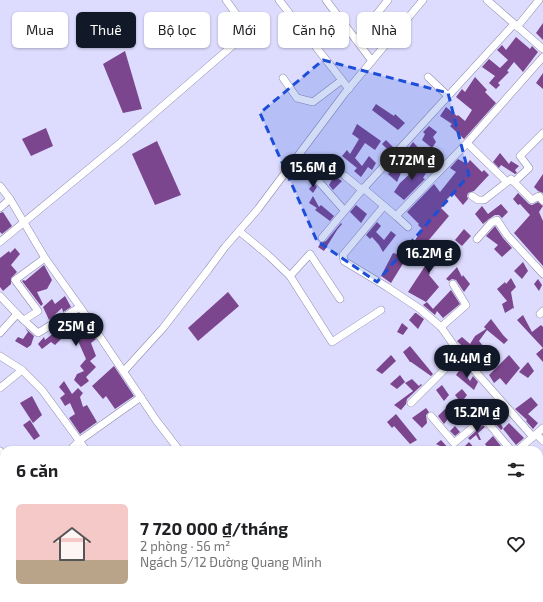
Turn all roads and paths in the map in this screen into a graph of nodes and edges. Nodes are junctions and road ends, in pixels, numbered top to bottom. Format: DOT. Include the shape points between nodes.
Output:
graph roads {
  1 [pos="226,0"];
  2 [pos="279,0"];
  3 [pos="326,0"];
  4 [pos="388,0"];
  5 [pos="423,0"];
  6 [pos="539,0"];
  7 [pos="490,1"];
  8 [pos="516,25"];
  9 [pos="356,40"];
  10 [pos="543,49"];
  11 [pos="543,57"];
  12 [pos="372,61"];
  13 [pos="428,77"];
  14 [pos="283,78"];
  15 [pos="342,80"];
  16 [pos="349,89"];
  17 [pos="448,96"];
  18 [pos="543,133"];
  19 [pos="467,143"];
  20 [pos="297,159"];
  21 [pos="345,176"];
  22 [pos="511,182"];
  23 [pos="0,186"];
  24 [pos="362,189"];
  25 [pos="472,196"];
  26 [pos="10,199"];
  27 [pos="543,201"];
  28 [pos="384,206"];
  29 [pos="0,208"];
  30 [pos="344,210"];
  31 [pos="396,216"];
  32 [pos="24,222"];
  33 [pos="408,227"];
  34 [pos="239,231"];
  35 [pos="322,238"];
  36 [pos="477,239"];
  37 [pos="0,242"];
  38 [pos="45,258"];
  39 [pos="543,274"];
  40 [pos="290,276"];
  41 [pos="453,284"];
  42 [pos="0,296"];
  43 [pos="340,299"];
  44 [pos="80,307"];
  45 [pos="382,310"];
  46 [pos="17,314"];
  47 [pos="24,320"];
  48 [pos="441,327"];
  49 [pos="0,333"];
  50 [pos="460,354"];
  51 [pos="0,356"];
  52 [pos="22,370"];
  53 [pos="124,371"];
  54 [pos="0,388"];
  55 [pos="141,397"];
  56 [pos="411,403"];
  57 [pos="430,416"];
  58 [pos="543,428"];
  59 [pos="535,435"];
  60 [pos="79,441"];
  61 [pos="543,441"];
  62 [pos="74,446"];
  63 [pos="83,446"];
  64 [pos="176,446"];
  65 [pos="508,446"];
  66 [pos="523,446"];
  1 -- 32 [label="street" via="244,26 240,40"];
  2 -- 15 [label="street"];
  3 -- 9 [label="street"];
  4 -- 9 [label="street"];
  5 -- 12 [label="street"];
  6 -- 8 [label="street"];
  7 -- 8 [label="street"];
  8 -- 10 [label="street"];
  8 -- 17 [label="street"];
  9 -- 12 [label="street"];
  11 -- 19 [label="street"];
  12 -- 16 [label="street"];
  13 -- 17 [label="street"];
  14 -- 15 [label="street" via="297,98 313,102"];
  15 -- 16 [label="street"];
  16 -- 20 [label="street"];
  17 -- 24 [label="street"];
  18 -- 22 [label="street" via="520,156 529,168"];
  19 -- 22 [label="street"];
  19 -- 31 [label="street"];
  20 -- 30 [label="street"];
  20 -- 34 [label="street"];
  21 -- 24 [label="street"];
  22 -- 25 [label="street" via="484,200"];
  22 -- 27 [label="street" via="532,200 539,196"];
  23 -- 26 [label="street"];
  24 -- 28 [label="street"];
  24 -- 30 [label="street"];
  26 -- 29 [label="street"];
  26 -- 32 [label="street"];
  28 -- 31 [label="street"];
  28 -- 48 [label="street" via="342,258 420,309"];
  30 -- 35 [label="street"];
  31 -- 33 [label="street"];
  32 -- 37 [label="street"];
  32 -- 38 [label="street"];
  34 -- 40 [label="street"];
  34 -- 53 [label="street" via="163,328"];
  36 -- 39 [label="street" via="497,220 507,235"];
  38 -- 44 [label="street"];
  38 -- 47 [label="street" via="15,280 38,310"];
  40 -- 43 [label="street" via="310,254"];
  40 -- 45 [label="street" via="332,342"];
  41 -- 48 [label="street" via="466,305"];
  42 -- 46 [label="street"];
  44 -- 47 [label="street" via="38,333"];
  44 -- 53 [label="street"];
  46 -- 47 [label="street"];
  46 -- 49 [label="street"];
  48 -- 50 [label="street"];
  50 -- 56 [label="street"];
  50 -- 59 [label="street"];
  51 -- 52 [label="street"];
  52 -- 54 [label="street"];
  52 -- 60 [label="street" via="42,390"];
  53 -- 55 [label="street"];
  55 -- 60 [label="street"];
  55 -- 64 [label="street"];
  57 -- 65 [label="street" via="454,443 484,418"];
  58 -- 59 [label="street"];
  59 -- 61 [label="street"];
  59 -- 66 [label="street"];
  60 -- 62 [label="street"];
  60 -- 63 [label="street"];
}
